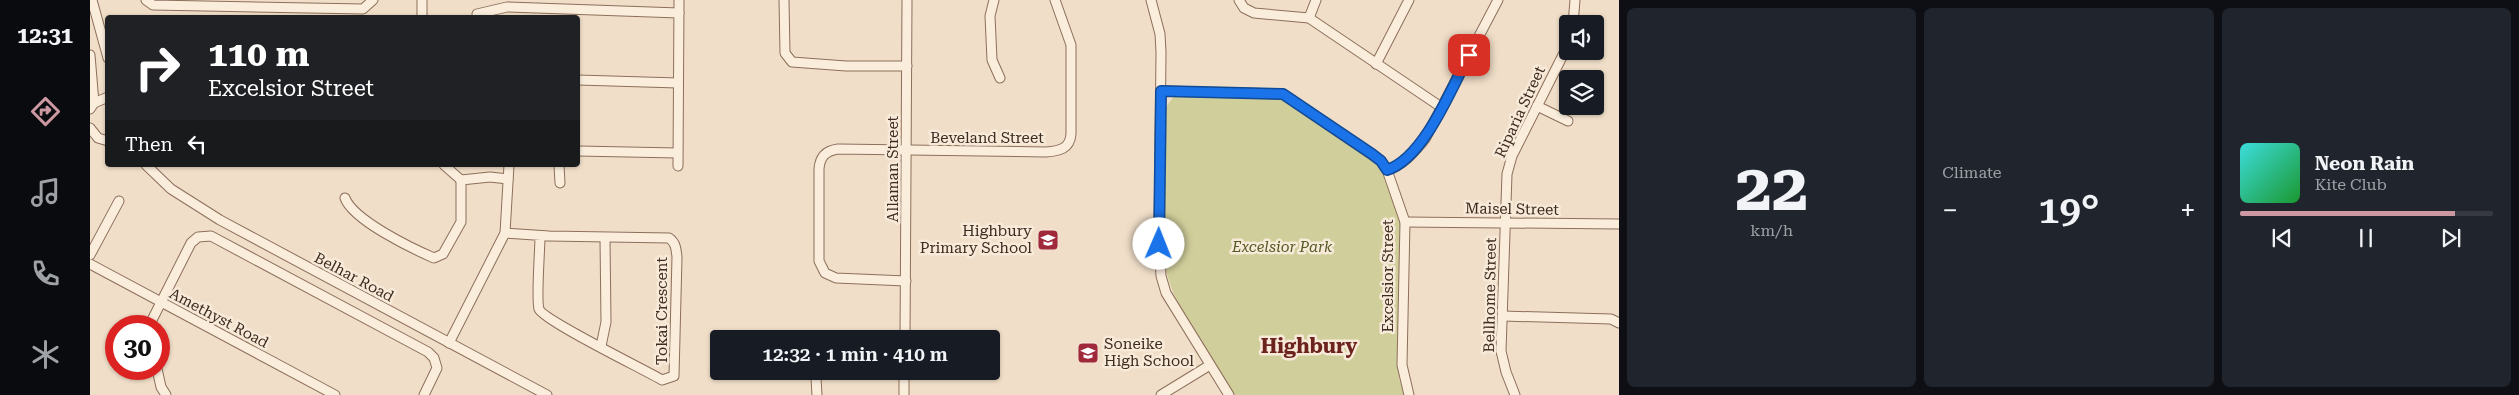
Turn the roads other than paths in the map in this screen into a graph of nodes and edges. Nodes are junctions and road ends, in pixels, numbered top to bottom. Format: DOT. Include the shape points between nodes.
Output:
graph roads {
  1 [pos="92,0"];
  2 [pos="146,0"];
  3 [pos="373,0"];
  4 [pos="422,0"];
  5 [pos="679,0"];
  6 [pos="784,0"];
  7 [pos="907,0"];
  8 [pos="994,0"];
  9 [pos="1055,0"];
  10 [pos="1152,0"];
  11 [pos="1239,0"];
  12 [pos="1316,0"];
  13 [pos="1409,0"];
  14 [pos="1498,0"];
  15 [pos="1575,0"];
  16 [pos="679,12"];
  17 [pos="560,13"];
  18 [pos="477,14"];
  19 [pos="422,15"];
  20 [pos="1574,15"];
  21 [pos="1309,18"];
  22 [pos="105,47"];
  23 [pos="90,55"];
  24 [pos="1561,60"];
  25 [pos="1376,64"];
  26 [pos="907,66"];
  27 [pos="1000,78"];
  28 [pos="580,80"];
  29 [pos="678,83"];
  30 [pos="1161,91"];
  31 [pos="105,99"];
  32 [pos="92,106"];
  33 [pos="1537,106"];
  34 [pos="1441,107"];
  35 [pos="1568,121"];
  36 [pos="90,128"];
  37 [pos="99,138"];
  38 [pos="580,151"];
  39 [pos="906,151"];
  40 [pos="677,153"];
  41 [pos="678,166"];
  42 [pos="446,167"];
  43 [pos="509,167"];
  44 [pos="560,167"];
  45 [pos="153,169"];
  46 [pos="1387,170"];
  47 [pos="508,179"];
  48 [pos="461,180"];
  49 [pos="560,183"];
  50 [pos="346,198"];
  51 [pos="119,201"];
  52 [pos="1405,222"];
  53 [pos="1506,223"];
  54 [pos="1619,224"];
  55 [pos="505,233"];
  56 [pos="540,236"];
  57 [pos="605,238"];
  58 [pos="90,255"];
  59 [pos="90,264"];
  60 [pos="906,281"];
  61 [pos="159,302"];
  62 [pos="154,315"];
  63 [pos="1503,316"];
  64 [pos="1619,324"];
  65 [pos="905,330"];
  66 [pos="449,343"];
  67 [pos="601,346"];
  68 [pos="1210,366"];
  69 [pos="159,380"];
  70 [pos="818,380"];
  71 [pos="904,380"];
  72 [pos="166,395"];
  73 [pos="335,395"];
  74 [pos="424,395"];
  75 [pos="547,395"];
  76 [pos="817,395"];
  77 [pos="904,395"];
  78 [pos="1161,395"];
  79 [pos="1228,395"];
  80 [pos="1409,395"];
  81 [pos="1515,395"];
  1 -- 22 [label="street"];
  2 -- 3 [label="street" via="153,5 363,9"];
  4 -- 19 [label="street"];
  5 -- 16 [label="street"];
  6 -- 26 [label="street" via="785,53 792,62"];
  7 -- 26 [label="street, Allaman Street"];
  8 -- 27 [label="street" via="990,16 992,60"];
  9 -- 39 [label="street, Beveland Street" via="1071,45 1071,134 1068,146 1046,152"];
  10 -- 30 [label="street" via="1160,34"];
  11 -- 21 [label="street" via="1244,8 1254,13"];
  12 -- 21 [label="street"];
  13 -- 25 [label="street"];
  14 -- 34 [label="street"];
  15 -- 20 [label="street"];
  16 -- 17 [label="street"];
  16 -- 29 [label="street"];
  17 -- 18 [label="street" via="507,7"];
  21 -- 25 [label="street"];
  23 -- 32 [label="street"];
  24 -- 33 [label="street, Riparia Street"];
  25 -- 34 [label="street"];
  26 -- 39 [label="street, Allaman Street"];
  28 -- 29 [label="street"];
  29 -- 40 [label="street"];
  30 -- 46 [label="street, Excelsior Street" via="1283,94 1372,154"];
  30 -- 68 [label="street" via="1161,276 1166,292"];
  31 -- 32 [label="street"];
  33 -- 35 [label="street"];
  33 -- 53 [label="street, Riparia Street" via="1512,156 1507,174"];
  34 -- 46 [label="street" via="1425,140 1397,167"];
  36 -- 37 [label="street"];
  38 -- 40 [label="street"];
  39 -- 60 [label="street, Allaman Street"];
  39 -- 60 [label="street" via="833,150 822,157 819,169 819,261 824,273 836,278"];
  40 -- 41 [label="street"];
  42 -- 48 [label="street"];
  43 -- 47 [label="street"];
  44 -- 49 [label="street"];
  45 -- 66 [label="street, Belhar Road" via="192,204"];
  46 -- 52 [label="street, Excelsior Street"];
  47 -- 48 [label="street"];
  47 -- 55 [label="street"];
  48 -- 50 [label="street" via="461,222 444,254 434,258 361,218 348,205"];
  51 -- 58 [label="street"];
  52 -- 53 [label="street, Maisel Street"];
  52 -- 80 [label="street, Excelsior Street" via="1402,365"];
  53 -- 54 [label="street, Maisel Street"];
  53 -- 63 [label="street, Bellhome Street"];
  55 -- 56 [label="street, Tokai Crescent"];
  55 -- 66 [label="street"];
  56 -- 57 [label="street, Tokai Crescent"];
  56 -- 67 [label="street, Tokai Crescent" via="540,312 558,325"];
  57 -- 67 [label="street" via="606,322"];
  57 -- 67 [label="street, Tokai Crescent" via="668,238 676,246 675,373 662,380"];
  59 -- 61 [label="street, Amethyst Road"];
  60 -- 65 [label="street, Allaman Street"];
  61 -- 62 [label="street"];
  61 -- 73 [label="street, Amethyst Road"];
  61 -- 74 [label="street" via="192,241 211,236 434,358 437,372"];
  63 -- 64 [label="street" via="1611,319"];
  63 -- 81 [label="street, Bellhome Street" via="1503,362"];
  66 -- 75 [label="street, Belhar Road"];
  68 -- 78 [label="street"];
  68 -- 79 [label="street"];
  69 -- 72 [label="street"];
  70 -- 76 [label="street"];
  71 -- 77 [label="street"];
}
